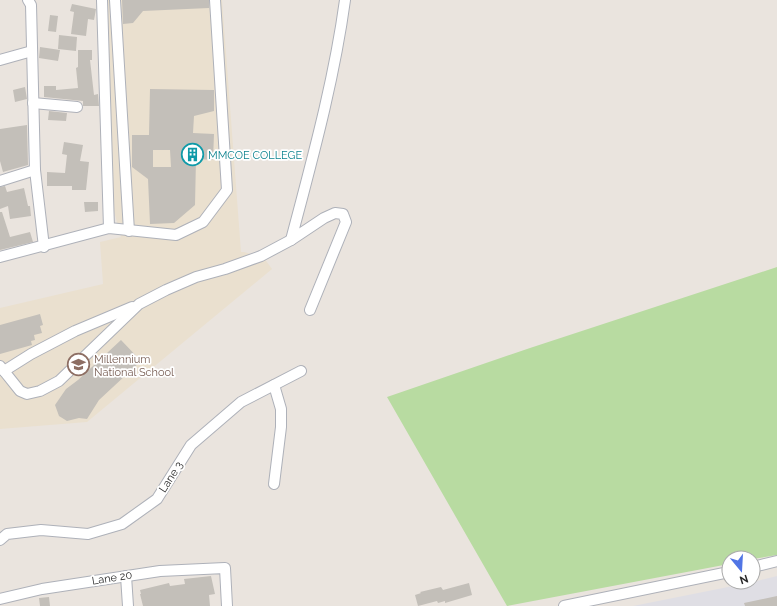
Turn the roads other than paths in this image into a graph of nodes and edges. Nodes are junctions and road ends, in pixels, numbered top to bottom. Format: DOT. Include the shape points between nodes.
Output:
graph roads {
  1 [pos="28,0"];
  2 [pos="102,0"];
  3 [pos="116,0"];
  4 [pos="215,0"];
  5 [pos="345,0"];
  6 [pos="32,51"];
  7 [pos="0,60"];
  8 [pos="33,103"];
  9 [pos="78,107"];
  10 [pos="35,170"];
  11 [pos="0,180"];
  12 [pos="109,228"];
  13 [pos="129,230"];
  14 [pos="291,240"];
  15 [pos="44,247"];
  16 [pos="0,258"];
  17 [pos="139,304"];
  18 [pos="310,310"];
  19 [pos="2,368"];
  20 [pos="301,371"];
  21 [pos="274,384"];
  22 [pos="274,484"];
  23 [pos="0,540"];
  24 [pos="777,562"];
  25 [pos="761,565"];
  26 [pos="721,574"];
  27 [pos="126,576"];
  28 [pos="0,599"];
  29 [pos="128,606"];
  30 [pos="227,606"];
  31 [pos="564,606"];
  1 -- 6 [label="street" via="31,5"];
  2 -- 12 [label="street"];
  3 -- 13 [label="street"];
  4 -- 13 [label="street" via="227,190 204,222 176,235"];
  5 -- 14 [label="street" via="320,131"];
  6 -- 7 [label="street"];
  6 -- 8 [label="street"];
  8 -- 9 [label="street"];
  8 -- 10 [label="street"];
  10 -- 11 [label="street"];
  10 -- 15 [label="street"];
  12 -- 13 [label="street"];
  12 -- 15 [label="street"];
  14 -- 17 [label="street" via="261,256 196,277"];
  14 -- 18 [label="street" via="324,218 335,213 343,214 346,222"];
  15 -- 16 [label="street"];
  17 -- 19 [label="street" via="75,331"];
  17 -- 19 [label="street" via="59,381 40,391 27,394 20,391"];
  20 -- 21 [label="street, Lane 3"];
  21 -- 22 [label="street" via="281,409"];
  21 -- 23 [label="street, Lane 3" via="241,402 191,445 156,499 122,524 88,534 41,530 7,534"];
  24 -- 25 [label="street"];
  26 -- 31 [label="street"];
  27 -- 28 [label="street, Lane 20" via="42,589"];
  27 -- 29 [label="street"];
  27 -- 30 [label="street, Lane 20" via="160,571 224,568"];
}
